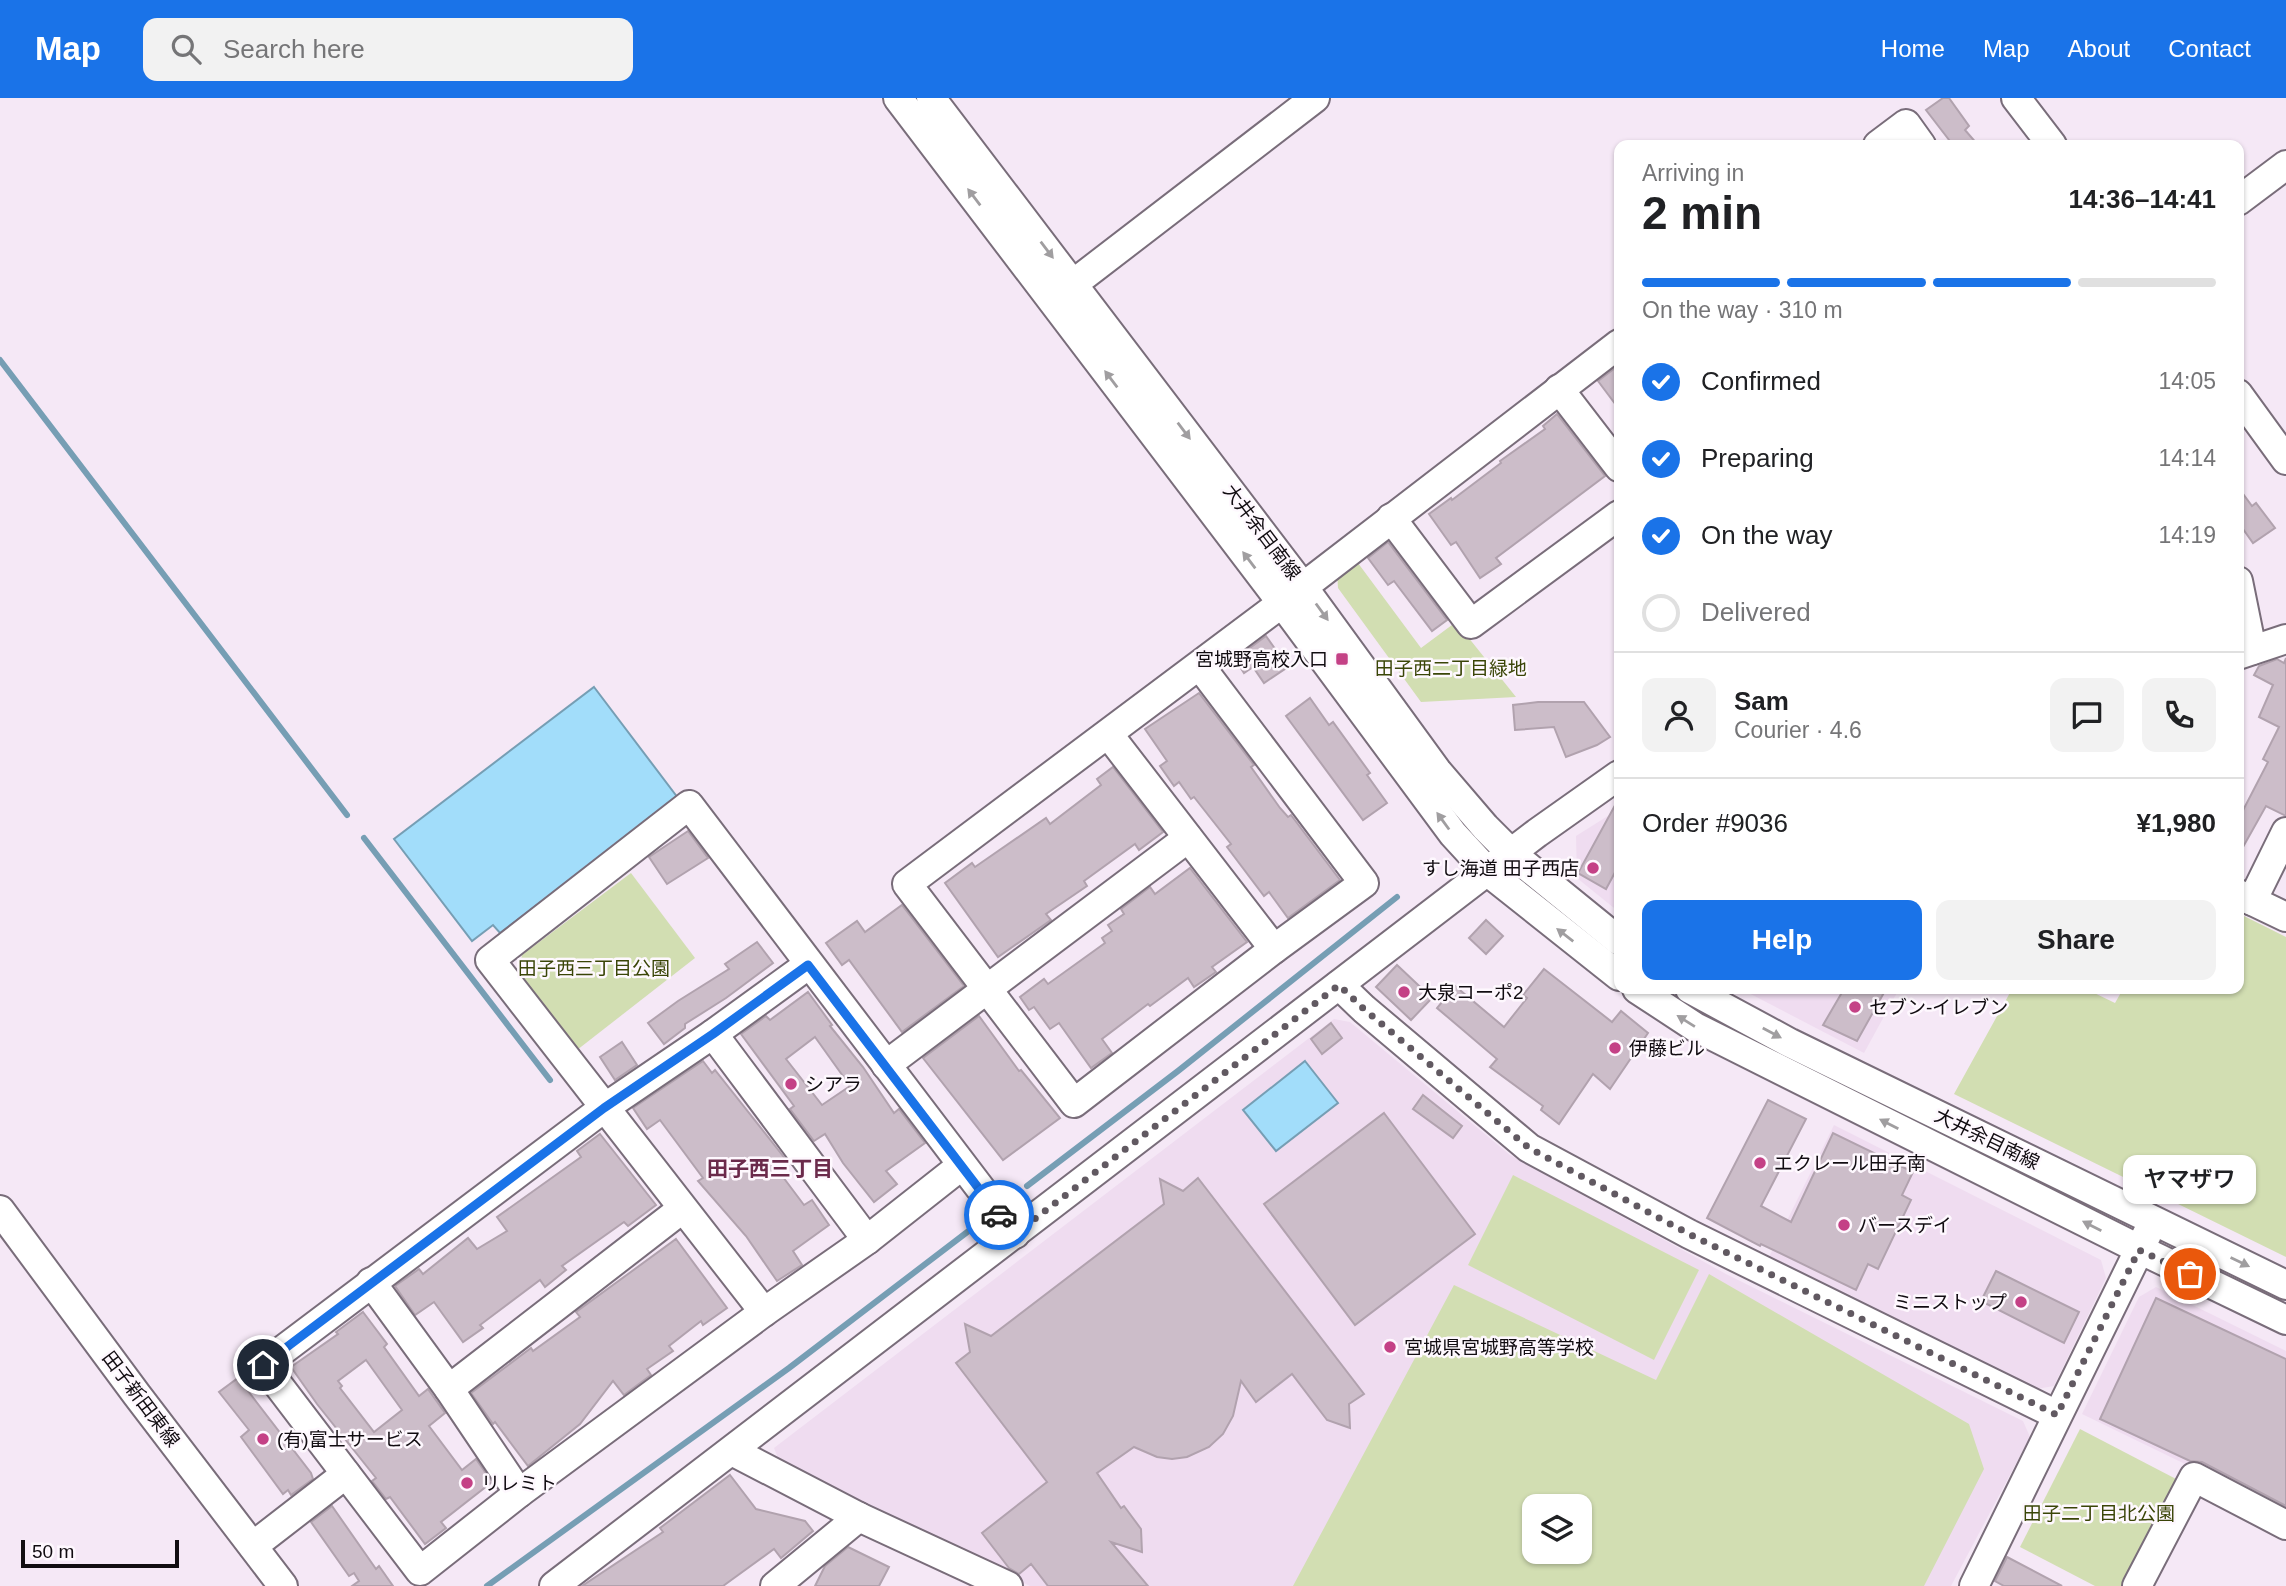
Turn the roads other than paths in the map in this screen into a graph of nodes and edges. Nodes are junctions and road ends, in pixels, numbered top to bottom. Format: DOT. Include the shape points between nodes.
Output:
graph roads {
  1 [pos="898,98"];
  2 [pos="931,98"];
  3 [pos="1315,98"];
  4 [pos="2016,98"];
  5 [pos="1885,140"];
  6 [pos="1918,140"];
  7 [pos="2048,140"];
  8 [pos="2286,165"];
  9 [pos="2244,196"];
  10 [pos="1073,284"];
  11 [pos="1614,348"];
  12 [pos="1559,390"];
  13 [pos="2244,402"];
  14 [pos="2286,460"];
  15 [pos="1614,461"];
  16 [pos="1391,518"];
  17 [pos="1614,519"];
  18 [pos="1292,595"];
  19 [pos="2286,639"];
  20 [pos="2245,653"];
  21 [pos="1199,666"];
  22 [pos="1109,735"];
  23 [pos="1614,779"];
  24 [pos="2286,832"];
  25 [pos="1188,838"];
  26 [pos="1512,854"];
  27 [pos="1488,872"];
  28 [pos="2245,897"];
  29 [pos="2286,917"];
  30 [pos="1614,937"];
  31 [pos="1274,949"];
  32 [pos="808,965"];
  33 [pos="1614,972"];
  34 [pos="1339,985"];
  35 [pos="988,989"];
  36 [pos="1645,994"];
  37 [pos="1699,994"];
  38 [pos="713,1034"];
  39 [pos="886,1065"];
  40 [pos="604,1108"];
  41 [pos="961,1166"];
  42 [pos="682,1209"];
  43 [pos="0,1210"];
  44 [pos="2154,1221"];
  45 [pos="1015,1234"];
  46 [pos="867,1240"];
  47 [pos="2139,1250"];
  48 [pos="371,1282"];
  49 [pos="2286,1284"];
  50 [pos="764,1312"];
  51 [pos="2286,1320"];
  52 [pos="449,1389"];
  53 [pos="2057,1415"];
  54 [pos="732,1451"];
  55 [pos="346,1474"];
  56 [pos="519,1493"];
  57 [pos="859,1517"];
  58 [pos="2286,1525"];
  59 [pos="253,1546"];
  60 [pos="283,1586"];
  61 [pos="554,1586"];
  62 [pos="775,1586"];
  63 [pos="1008,1586"];
  64 [pos="1974,1586"];
  65 [pos="2137,1586"];
  18 -- 1 [label="street, one-way"];
  2 -- 10 [label="street, 大井余目南線, one-way"];
  3 -- 10 [label="street"];
  4 -- 7 [label="street"];
  5 -- 6 [label="street" via="1906,124"];
  8 -- 9 [label="street"];
  10 -- 18 [label="street, 大井余目南線, one-way"];
  11 -- 12 [label="street"];
  12 -- 15 [label="street"];
  12 -- 16 [label="street"];
  13 -- 14 [label="street"];
  16 -- 17 [label="street" via="1471,624"];
  16 -- 18 [label="street"];
  18 -- 21 [label="street"];
  18 -- 26 [label="street, 大井余目南線, one-way"];
  27 -- 18 [label="street, one-way" via="1453,834"];
  19 -- 20 [label="street"];
  21 -- 22 [label="street"];
  21 -- 31 [label="street" via="1364,883"];
  22 -- 25 [label="street"];
  22 -- 35 [label="street" via="907,884"];
  23 -- 26 [label="street"];
  24 -- 28 [label="street"];
  25 -- 31 [label="street"];
  25 -- 35 [label="street"];
  26 -- 27 [label="street"];
  26 -- 30 [label="street, 大井余目南線"];
  33 -- 27 [label="street, one-way"];
  27 -- 34 [label="street"];
  28 -- 29 [label="street"];
  31 -- 35 [label="street" via="1074,1103"];
  32 -- 38 [label="street"];
  32 -- 39 [label="street"];
  32 -- 40 [label="street" via="689,805 490,960"];
  34 -- 45 [label="street"];
  34 -- 53 [label="street" via="1529,1148 1689,1234"];
  35 -- 39 [label="street"];
  47 -- 36 [label="street, one-way" via="1695,1027"];
  37 -- 44 [label="street, 大井余目南線, one-way"];
  38 -- 40 [label="street"];
  38 -- 46 [label="street"];
  39 -- 41 [label="street"];
  40 -- 42 [label="street"];
  40 -- 48 [label="street"];
  41 -- 45 [label="street"];
  41 -- 46 [label="street"];
  42 -- 50 [label="street"];
  42 -- 52 [label="street"];
  43 -- 59 [label="street, 田子新田東線"];
  44 -- 47 [label="street"];
  44 -- 49 [label="street, 大井余目南線, one-way"];
  45 -- 54 [label="street"];
  46 -- 50 [label="street"];
  47 -- 51 [label="street"];
  47 -- 53 [label="street"];
  48 -- 52 [label="street"];
  48 -- 55 [label="street" via="263,1365"];
  50 -- 56 [label="street"];
  52 -- 56 [label="street"];
  53 -- 64 [label="street"];
  54 -- 57 [label="street"];
  54 -- 61 [label="street"];
  55 -- 56 [label="street" via="420,1571"];
  55 -- 59 [label="street"];
  57 -- 62 [label="street"];
  57 -- 63 [label="street"];
  58 -- 65 [label="street" via="2194,1478"];
  59 -- 60 [label="street, 田子新田東線"];
}
